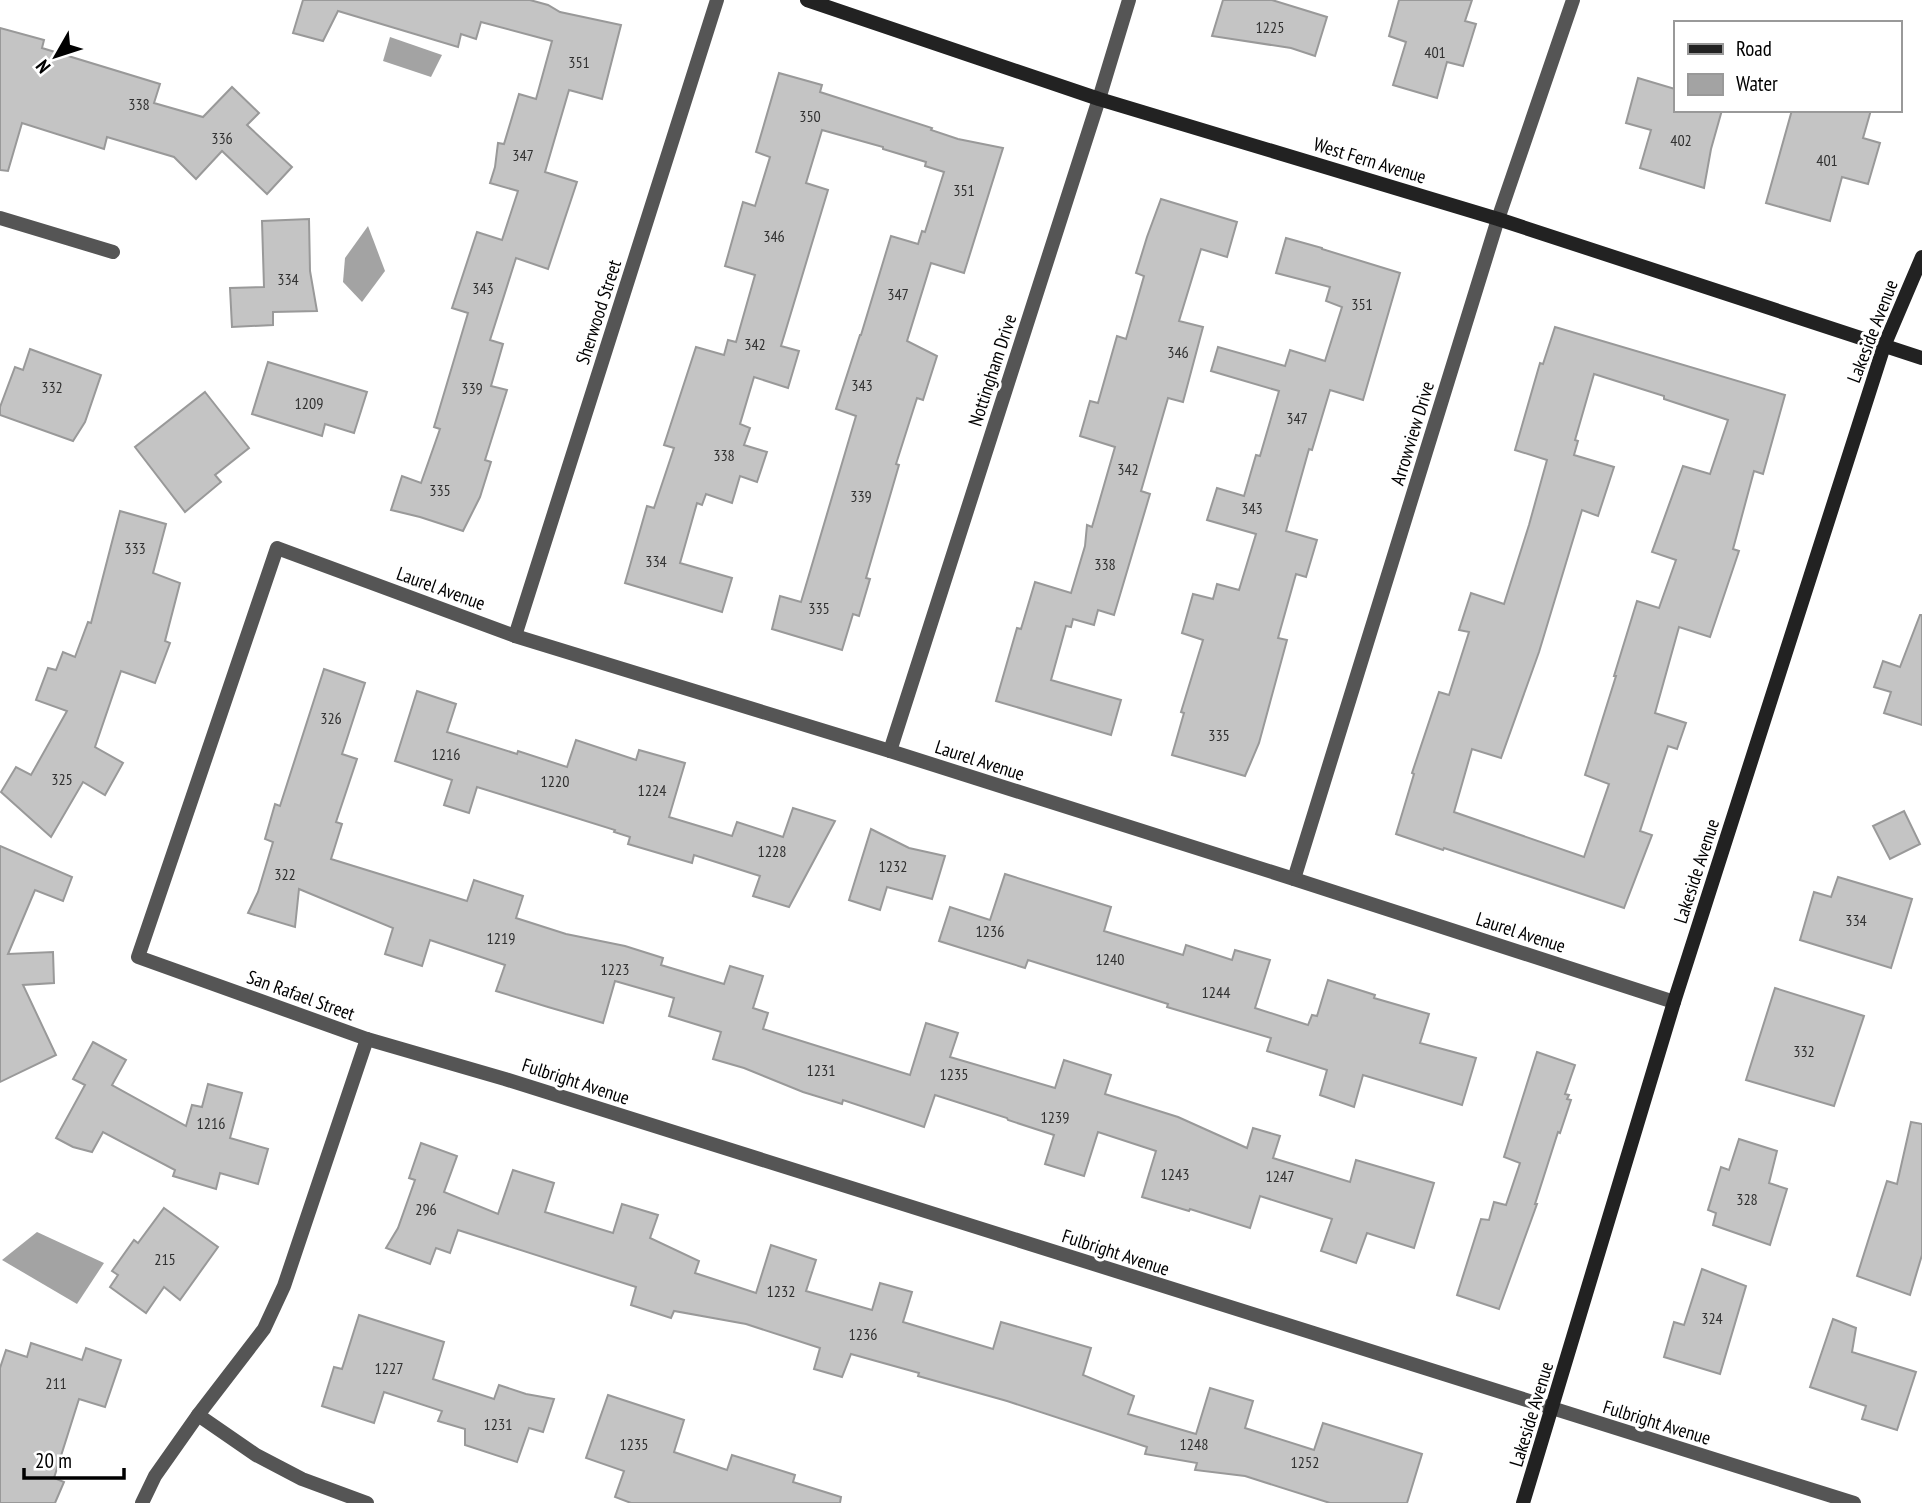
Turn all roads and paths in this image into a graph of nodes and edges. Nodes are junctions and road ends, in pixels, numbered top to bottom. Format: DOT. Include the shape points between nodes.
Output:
graph roads {
  1 [pos="717,0"];
  2 [pos="807,0"];
  3 [pos="1129,0"];
  4 [pos="1573,0"];
  5 [pos="1099,99"];
  6 [pos="0,218"];
  7 [pos="1498,219"];
  8 [pos="113,252"];
  9 [pos="1922,257"];
  10 [pos="1884,346"];
  11 [pos="1922,358"];
  12 [pos="277,548"];
  13 [pos="515,636"];
  14 [pos="890,751"];
  15 [pos="1294,879"];
  16 [pos="1674,1002"];
  17 [pos="367,1040"];
  18 [pos="1552,1409"];
  19 [pos="198,1415"];
  20 [pos="142,1503"];
  21 [pos="367,1503"];
  22 [pos="1523,1503"];
  23 [pos="1854,1503"];
  1 -- 13 [label="street, Sherwood Street"];
  2 -- 5 [label="street, West Fern Avenue"];
  3 -- 5 [label="street, Nottingham Drive"];
  4 -- 7 [label="street, Arrowview Drive"];
  5 -- 7 [label="street, West Fern Avenue"];
  5 -- 14 [label="street, Nottingham Drive"];
  6 -- 8 [label="street"];
  7 -- 10 [label="street, West Fern Avenue"];
  7 -- 15 [label="street, Arrowview Drive"];
  9 -- 10 [label="street, Lakeside Avenue"];
  10 -- 11 [label="street, West Fern Avenue"];
  10 -- 16 [label="street, Lakeside Avenue"];
  12 -- 13 [label="street, Laurel Avenue"];
  12 -- 17 [label="street, San Rafael Street" via="138,957"];
  13 -- 14 [label="street, Laurel Avenue"];
  14 -- 15 [label="street, Laurel Avenue"];
  15 -- 16 [label="street, Laurel Avenue"];
  16 -- 18 [label="street, Lakeside Avenue"];
  17 -- 18 [label="street, Fulbright Avenue" via="505,1079"];
  17 -- 19 [label="street, San Rafael Street" via="284,1286 264,1329"];
  18 -- 22 [label="street, Lakeside Avenue"];
  18 -- 23 [label="street, Fulbright Avenue"];
  19 -- 20 [label="street, San Rafael Street" via="155,1476"];
  19 -- 21 [label="street" via="256,1455 302,1479"];
}
